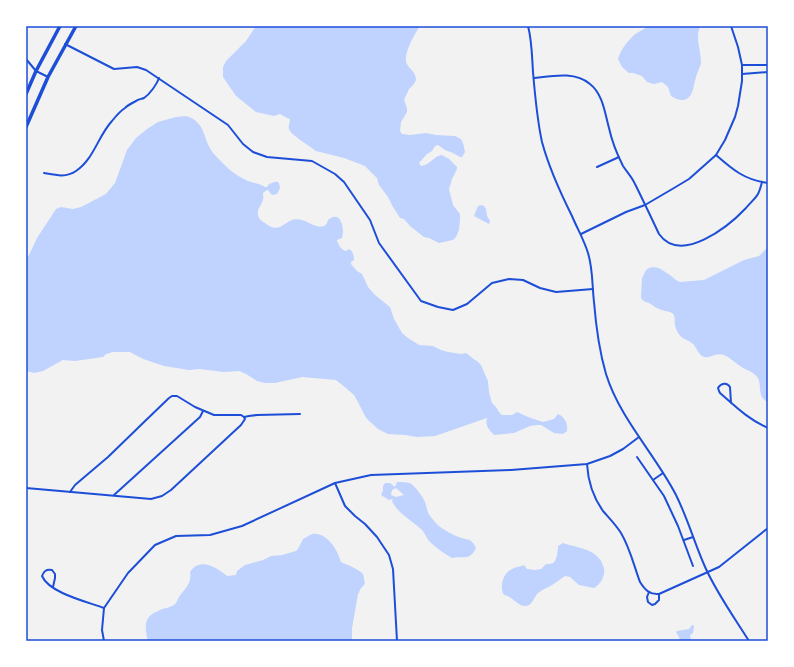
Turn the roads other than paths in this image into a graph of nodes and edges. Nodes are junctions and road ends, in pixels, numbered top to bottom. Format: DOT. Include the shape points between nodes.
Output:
graph roads {
  1 [pos="60,26"];
  2 [pos="76,26"];
  3 [pos="528,26"];
  4 [pos="731,26"];
  5 [pos="66,44"];
  6 [pos="26,59"];
  7 [pos="742,65"];
  8 [pos="768,65"];
  9 [pos="36,71"];
  10 [pos="768,72"];
  11 [pos="742,74"];
  12 [pos="48,77"];
  13 [pos="159,78"];
  14 [pos="534,78"];
  15 [pos="26,94"];
  16 [pos="26,126"];
  17 [pos="716,155"];
  18 [pos="619,157"];
  19 [pos="597,167"];
  20 [pos="44,172"];
  21 [pos="762,182"];
  22 [pos="768,183"];
  23 [pos="645,205"];
  24 [pos="581,234"];
  25 [pos="593,289"];
  26 [pos="731,403"];
  27 [pos="203,411"];
  28 [pos="300,414"];
  29 [pos="244,417"];
  30 [pos="768,428"];
  31 [pos="639,437"];
  32 [pos="637,456"];
  33 [pos="587,464"];
  34 [pos="663,473"];
  35 [pos="653,480"];
  36 [pos="335,483"];
  37 [pos="26,488"];
  38 [pos="70,492"];
  39 [pos="114,495"];
  40 [pos="768,528"];
  41 [pos="693,537"];
  42 [pos="684,540"];
  43 [pos="693,566"];
  44 [pos="708,572"];
  45 [pos="53,587"];
  46 [pos="649,592"];
  47 [pos="659,594"];
  48 [pos="104,608"];
  49 [pos="104,641"];
  50 [pos="397,641"];
  51 [pos="749,641"];
  1 -- 9 [label="main road"];
  2 -- 5 [label="main road"];
  3 -- 14 [label="street"];
  4 -- 7 [label="street"];
  5 -- 12 [label="main road"];
  5 -- 13 [label="street" via="114,69 137,67"];
  6 -- 9 [label="street"];
  7 -- 8 [label="street"];
  7 -- 11 [label="street"];
  9 -- 12 [label="street"];
  9 -- 15 [label="main road"];
  10 -- 11 [label="street"];
  11 -- 17 [label="street" via="735,117"];
  12 -- 16 [label="main road"];
  13 -- 20 [label="street" via="145,98 124,109 110,122 89,158 76,172 59,176"];
  13 -- 25 [label="street" via="228,125 253,152 267,157 312,161 335,174 344,182 370,220 379,243 421,301 453,310 467,304 492,283 509,279 523,280 556,292"];
  14 -- 18 [label="street" via="573,76 590,84 602,102"];
  14 -- 24 [label="street" via="538,122 545,151 554,178"];
  17 -- 21 [label="street" via="743,176"];
  17 -- 23 [label="street" via="689,179"];
  18 -- 19 [label="street"];
  18 -- 23 [label="street"];
  21 -- 22 [label="street"];
  21 -- 23 [label="street" via="755,198 726,226 693,244 674,244 663,238"];
  23 -- 24 [label="street"];
  24 -- 25 [label="street" via="591,262"];
  25 -- 31 [label="street" via="598,342 606,375 619,404"];
  26 -- 26 [label="street" via="719,391 722,384 730,387"];
  26 -- 30 [label="street" via="752,420"];
  27 -- 29 [label="street" via="214,415"];
  27 -- 38 [label="street" via="177,396 168,398"];
  27 -- 39 [label="street" via="200,417"];
  28 -- 29 [label="street"];
  29 -- 39 [label="street" via="241,425 162,496 151,498"];
  31 -- 33 [label="street" via="610,456"];
  31 -- 34 [label="street"];
  32 -- 35 [label="street"];
  33 -- 36 [label="street" via="511,470 371,475"];
  33 -- 46 [label="street" via="595,498 622,534 640,582"];
  34 -- 35 [label="street"];
  34 -- 41 [label="street" via="676,496"];
  35 -- 42 [label="street" via="664,496"];
  36 -- 48 [label="street" via="242,526 210,535 176,536 155,545 128,574"];
  36 -- 50 [label="street" via="345,506 377,537 388,556 393,569"];
  37 -- 38 [label="street"];
  38 -- 39 [label="street"];
  40 -- 44 [label="street" via="729,560"];
  41 -- 42 [label="street"];
  41 -- 44 [label="street"];
  42 -- 43 [label="street"];
  44 -- 47 [label="street"];
  44 -- 51 [label="street"];
  45 -- 45 [label="street" via="44,581 42,576 46,570 52,570 55,574"];
  45 -- 48 [label="street" via="61,593"];
  46 -- 47 [label="street"];
  46 -- 47 [label="street" via="648,602 652,605 659,600"];
  48 -- 49 [label="street"];
}
